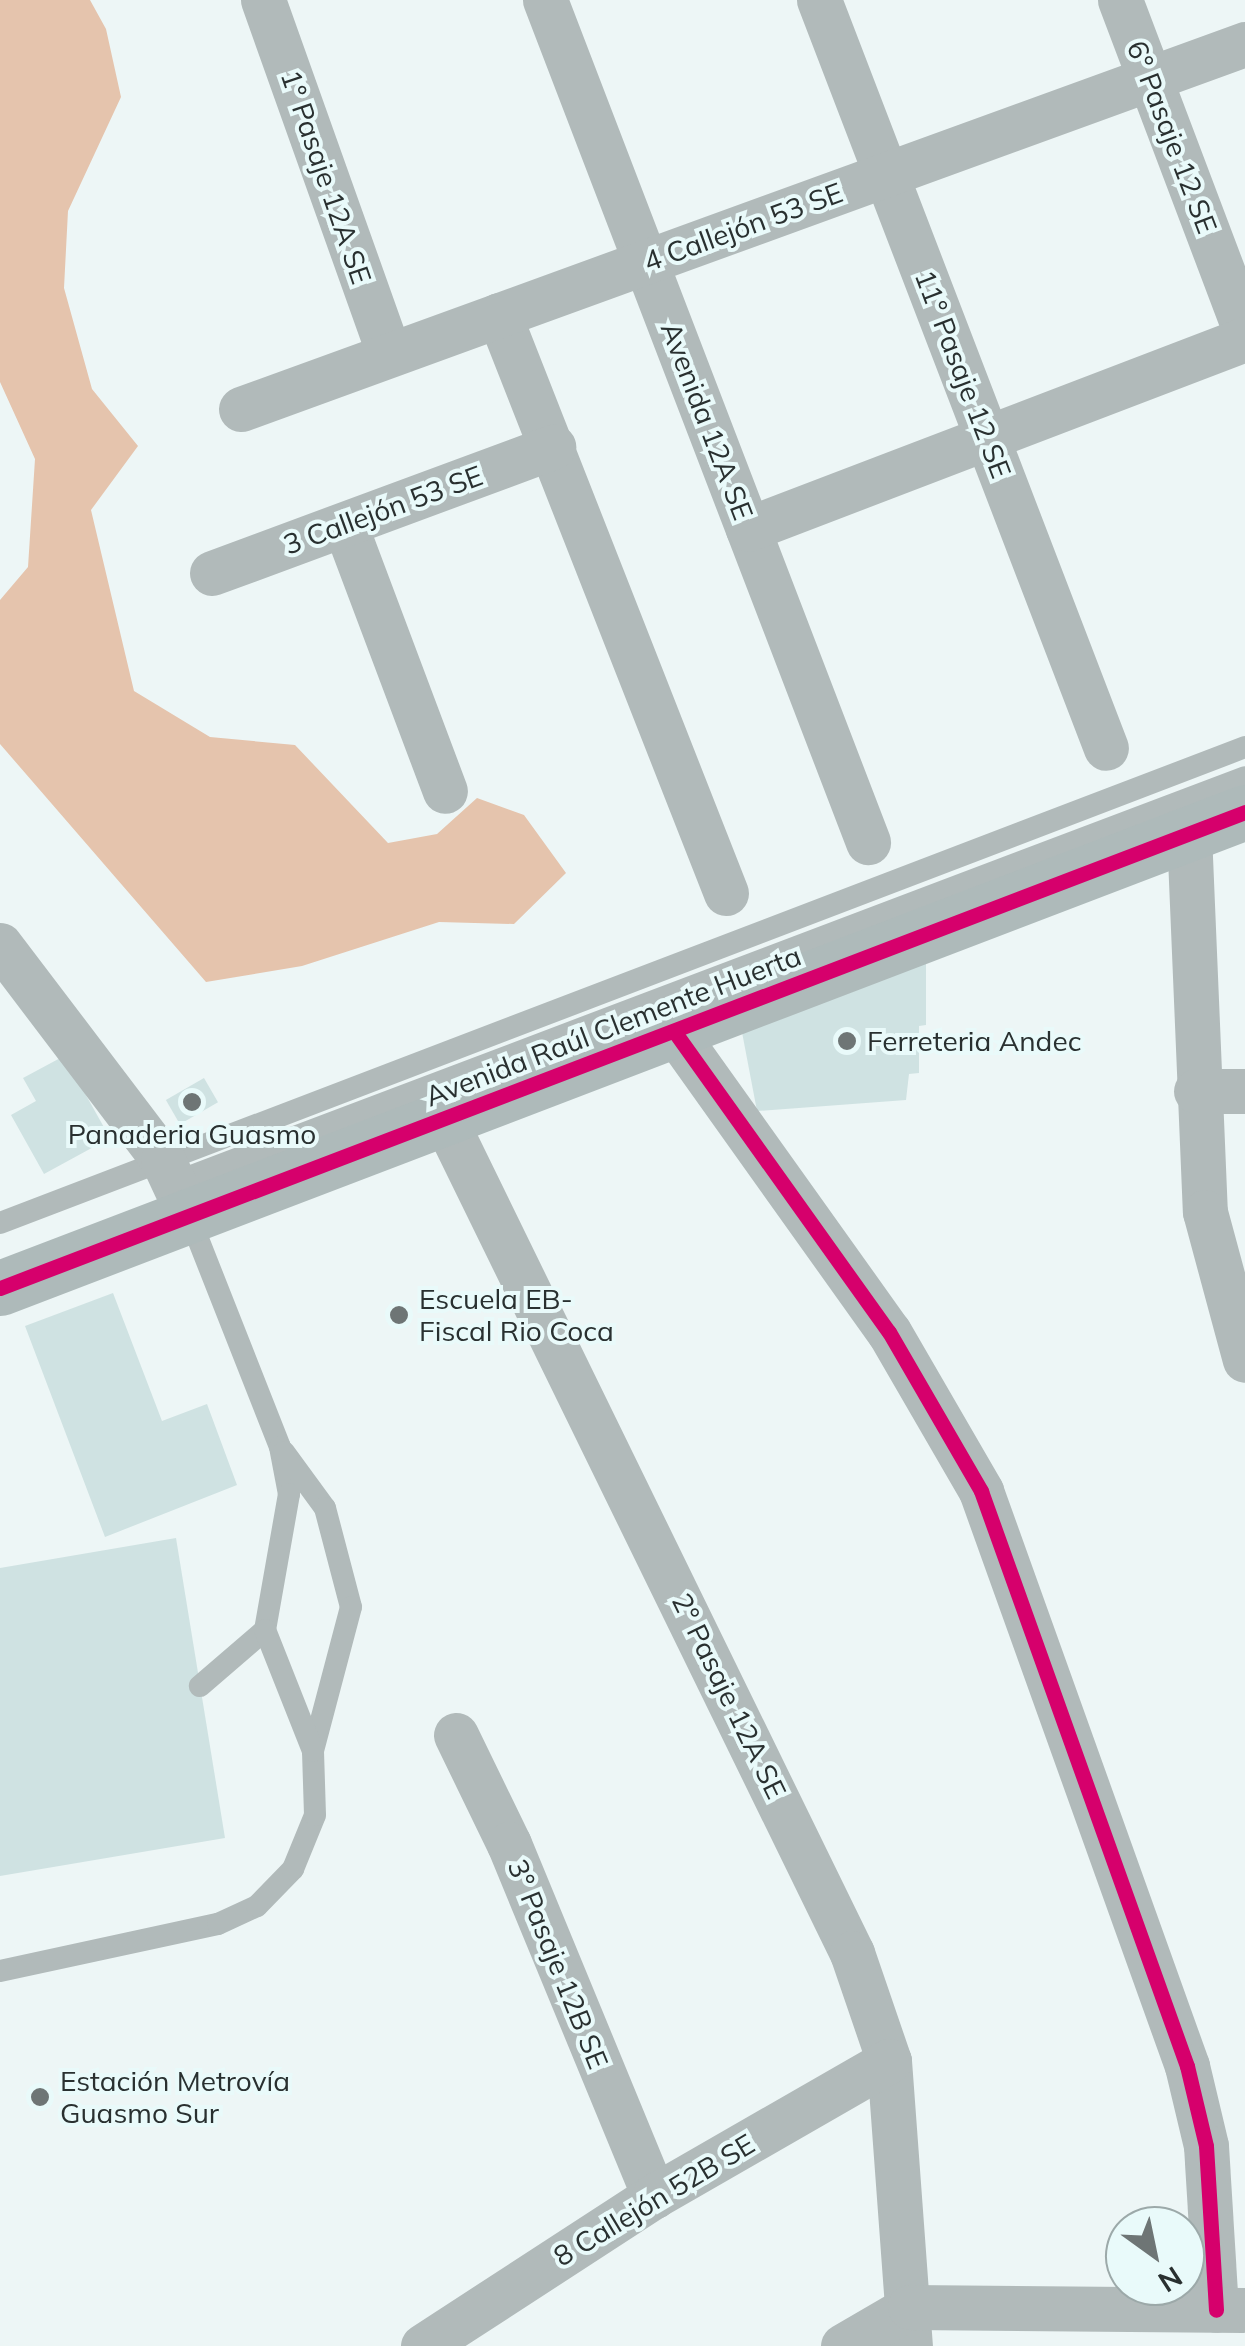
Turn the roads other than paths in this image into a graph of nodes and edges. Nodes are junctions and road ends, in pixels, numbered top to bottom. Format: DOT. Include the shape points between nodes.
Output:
graph roads {
  1 [pos="264,0"];
  2 [pos="545,0"];
  3 [pos="819,0"];
  4 [pos="1120,0"];
  5 [pos="1245,44"];
  6 [pos="1150,78"];
  7 [pos="886,174"];
  8 [pos="646,262"];
  9 [pos="499,316"];
  10 [pos="1245,330"];
  11 [pos="1245,339"];
  12 [pos="389,354"];
  13 [pos="241,409"];
  14 [pos="987,437"];
  15 [pos="552,447"];
  16 [pos="345,525"];
  17 [pos="748,529"];
  18 [pos="212,573"];
  19 [pos="1106,748"];
  20 [pos="1245,748"];
  21 [pos="1245,777"];
  22 [pos="444,791"];
  23 [pos="1245,812"];
  24 [pos="1189,833"];
  25 [pos="868,842"];
  26 [pos="726,893"];
  27 [pos="0,945"];
  28 [pos="674,1030"];
  29 [pos="1196,1091"];
  30 [pos="1245,1091"];
  31 [pos="443,1116"];
  32 [pos="175,1186"];
  33 [pos="0,1223"];
  34 [pos="0,1288"];
  35 [pos="1245,1360"];
  36 [pos="280,1448"];
  37 [pos="266,1630"];
  38 [pos="200,1686"];
  39 [pos="456,1735"];
  40 [pos="313,1751"];
  41 [pos="0,1971"];
  42 [pos="889,2061"];
  43 [pos="654,2196"];
  44 [pos="1231,2310"];
  45 [pos="910,2326"];
  46 [pos="423,2346"];
  47 [pos="843,2346"];
  1 -- 12 [label="street, 1° Pasaje 12A SE"];
  2 -- 8 [label="street, Avenida 12A SE"];
  3 -- 7 [label="street, 11° Pasaje 12 SE"];
  4 -- 6 [label="street, 6° Pasaje 12 SE"];
  5 -- 6 [label="street, 4 Callejón 53 SE"];
  6 -- 7 [label="street, 4 Callejón 53 SE"];
  6 -- 10 [label="street, 6° Pasaje 12 SE"];
  7 -- 8 [label="street, 4 Callejón 53 SE"];
  7 -- 14 [label="street, 11° Pasaje 12 SE"];
  8 -- 9 [label="street, 4 Callejón 53 SE"];
  8 -- 17 [label="street, Avenida 12A SE"];
  9 -- 12 [label="street, 4 Callejón 53 SE"];
  9 -- 15 [label="street"];
  11 -- 14 [label="street"];
  12 -- 13 [label="street, 4 Callejón 53 SE"];
  14 -- 17 [label="street"];
  14 -- 19 [label="street, 11° Pasaje 12 SE"];
  15 -- 16 [label="street, 3 Callejón 53 SE"];
  15 -- 26 [label="street"];
  16 -- 18 [label="street, 3 Callejón 53 SE"];
  16 -- 22 [label="street"];
  17 -- 25 [label="street, Avenida 12A SE"];
  20 -- 32 [label="lane"];
  21 -- 32 [label="lane"];
  23 -- 24 [label="street, Avenida Raúl Clemente Huerta"];
  24 -- 28 [label="street, Avenida Raúl Clemente Huerta"];
  24 -- 29 [label="street"];
  27 -- 32 [label="street"];
  28 -- 31 [label="street, Avenida Raúl Clemente Huerta"];
  28 -- 44 [label="street" via="889,1332 981,1491 1187,2066"];
  29 -- 30 [label="street"];
  29 -- 35 [label="street" via="1205,1212"];
  31 -- 32 [label="street, Avenida Raúl Clemente Huerta"];
  31 -- 42 [label="street, 2° Pasaje 12A SE" via="793,1825 852,1953"];
  32 -- 33 [label="lane, Avenida Raúl Clemente Huerta"];
  32 -- 34 [label="street, Avenida Raúl Clemente Huerta"];
  32 -- 36 [label="lane"];
  36 -- 37 [label="lane" via="289,1494"];
  36 -- 40 [label="lane" via="324,1508 351,1607"];
  37 -- 38 [label="lane"];
  37 -- 40 [label="lane"];
  39 -- 43 [label="street, 3° Pasaje 12B SE" via="509,1844"];
  40 -- 41 [label="lane" via="315,1815 293,1869 257,1906 218,1924"];
  42 -- 43 [label="street, 8 Callejón 52B SE"];
  42 -- 45 [label="street, 2° Pasaje 12A SE"];
  43 -- 46 [label="street, 8 Callejón 52B SE"];
  44 -- 45 [label="street"];
  45 -- 47 [label="street"];
}
